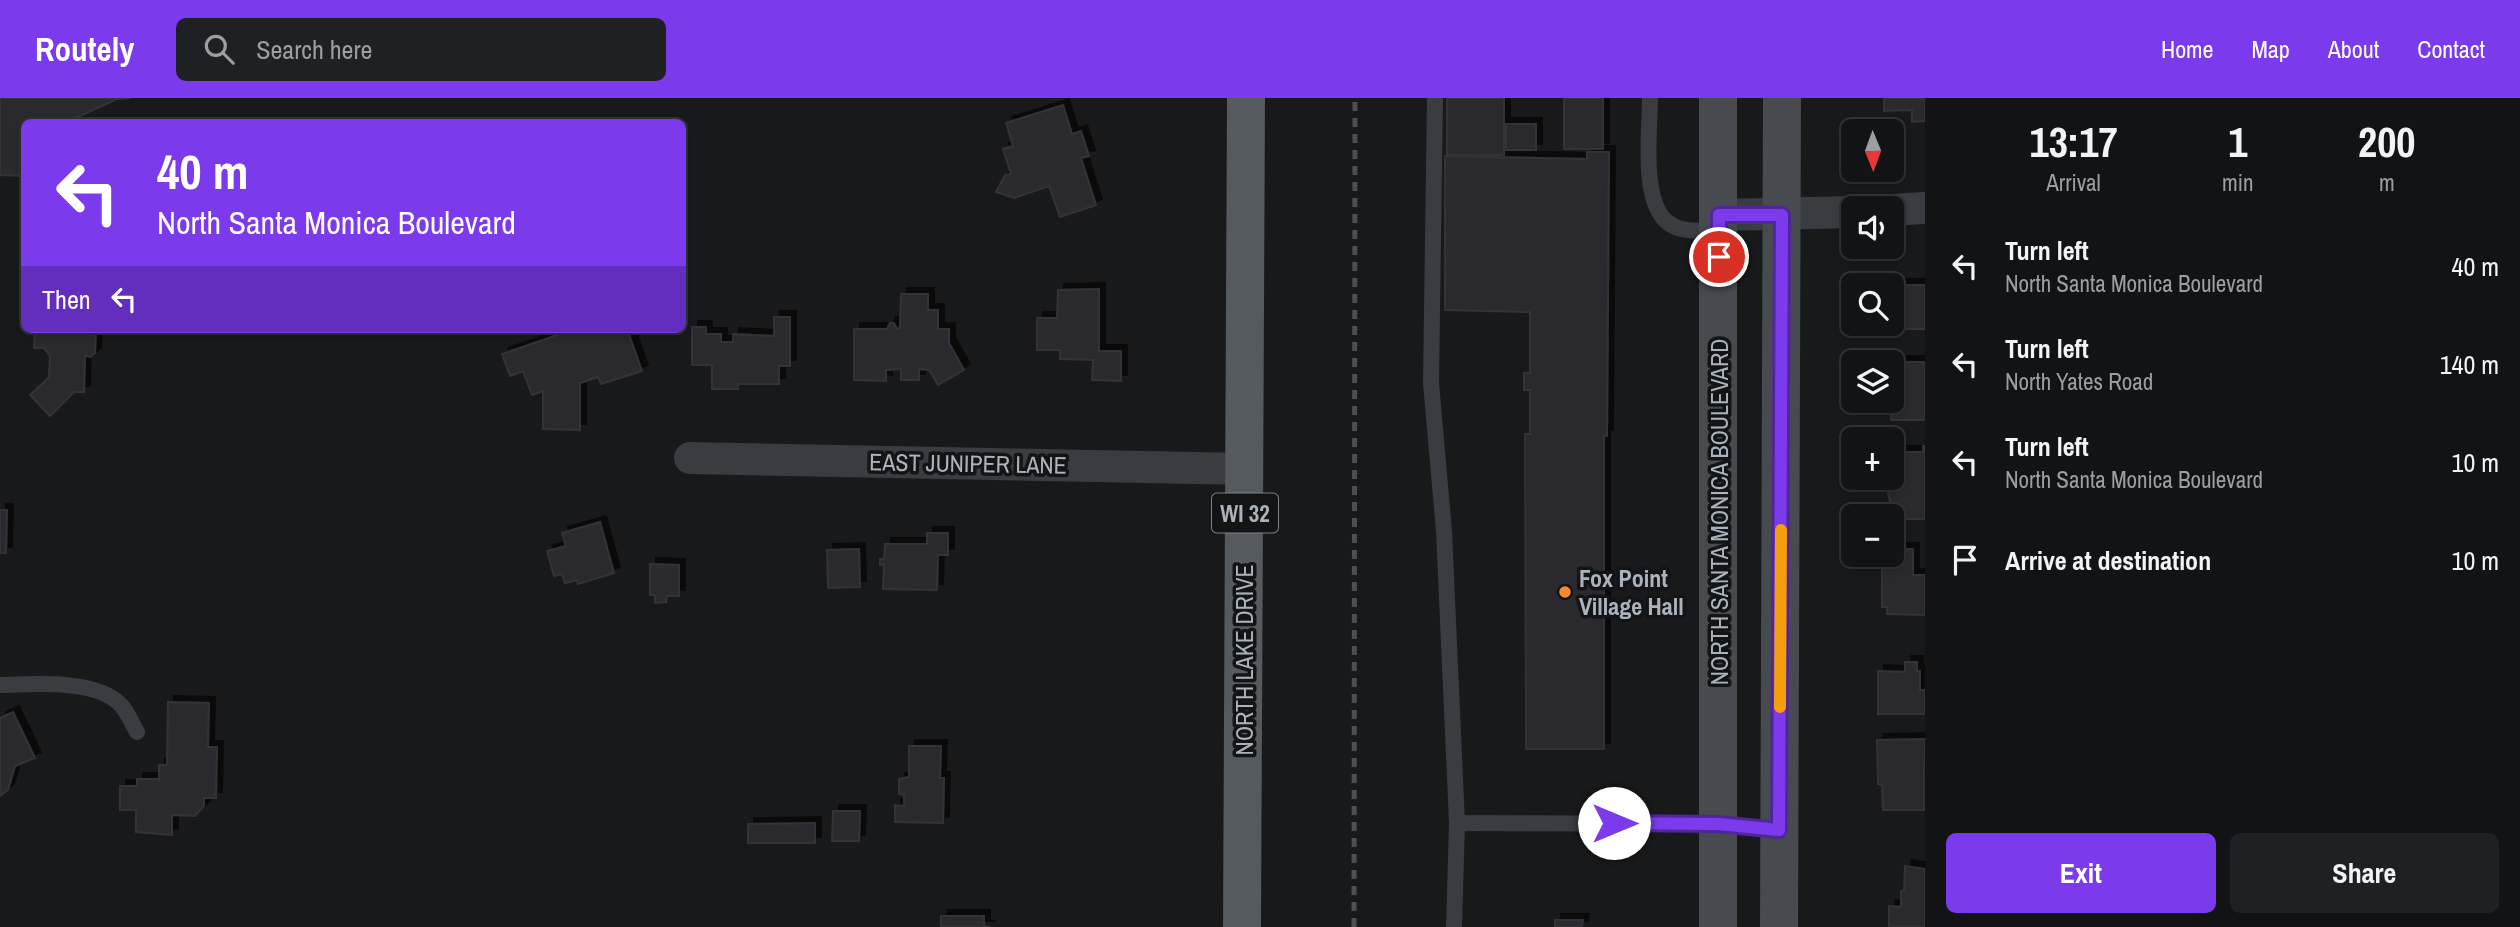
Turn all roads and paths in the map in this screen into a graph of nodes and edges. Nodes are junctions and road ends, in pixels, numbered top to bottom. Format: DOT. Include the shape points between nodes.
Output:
graph roads {
  1 [pos="1246,98"];
  2 [pos="1434,98"];
  3 [pos="1650,98"];
  4 [pos="1718,98"];
  5 [pos="1782,98"];
  6 [pos="1925,208"];
  7 [pos="1904,209"];
  8 [pos="1841,213"];
  9 [pos="1782,215"];
  10 [pos="1719,223"];
  11 [pos="690,458"];
  12 [pos="1245,469"];
  13 [pos="0,685"];
  14 [pos="137,732"];
  15 [pos="1457,822"];
  16 [pos="1718,824"];
  17 [pos="1779,830"];
  18 [pos="1242,927"];
  19 [pos="1454,927"];
  20 [pos="1718,927"];
  21 [pos="1779,927"];
  1 -- 12 [label="main road, NORTH LAKE DRIVE / WI 32"];
  2 -- 15 [label="lane" via="1431,383 1444,531"];
  3 -- 10 [label="lane" via="1650,181 1656,206 1667,222 1684,230"];
  4 -- 10 [label="street, NORTH SANTA MONICA BOULEVARD"];
  5 -- 9 [label="street"];
  6 -- 7 [label="street"];
  8 -- 9 [label="street"];
  9 -- 10 [label="street"];
  9 -- 17 [label="street"];
  10 -- 16 [label="street, NORTH SANTA MONICA BOULEVARD"];
  11 -- 12 [label="street, EAST JUNIPER LANE"];
  12 -- 18 [label="main road, NORTH LAKE DRIVE / WI 32"];
  13 -- 14 [label="lane" via="100,690 121,705"];
  15 -- 16 [label="lane"];
  15 -- 19 [label="lane"];
  16 -- 17 [label="street"];
  16 -- 20 [label="street, NORTH SANTA MONICA BOULEVARD"];
  17 -- 21 [label="street"];
}
